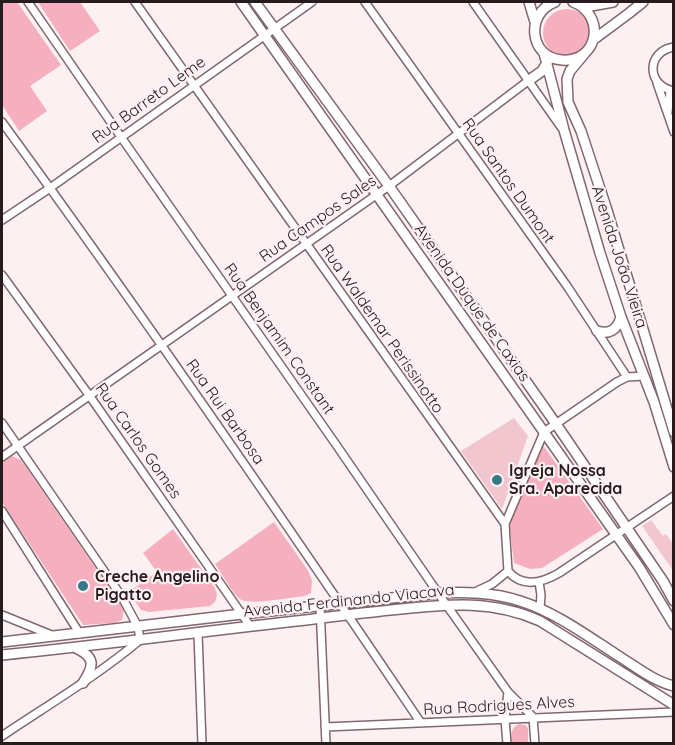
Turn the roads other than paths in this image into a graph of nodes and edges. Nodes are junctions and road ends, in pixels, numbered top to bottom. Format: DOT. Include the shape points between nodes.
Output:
graph roads {
  1 [pos="28,2"];
  2 [pos="135,2"];
  3 [pos="241,2"];
  4 [pos="255,2"];
  5 [pos="312,2"];
  6 [pos="365,2"];
  7 [pos="473,2"];
  8 [pos="529,2"];
  9 [pos="555,2"];
  10 [pos="613,2"];
  11 [pos="643,2"];
  12 [pos="577,3"];
  13 [pos="535,21"];
  14 [pos="274,28"];
  15 [pos="264,34"];
  16 [pos="593,40"];
  17 [pos="674,47"];
  18 [pos="585,53"];
  19 [pos="546,57"];
  20 [pos="528,81"];
  21 [pos="657,82"];
  22 [pos="193,86"];
  23 [pos="672,91"];
  24 [pos="667,114"];
  25 [pos="2,122"];
  26 [pos="564,130"];
  27 [pos="674,132"];
  28 [pos="459,134"];
  29 [pos="121,137"];
  30 [pos="389,186"];
  31 [pos="50,188"];
  32 [pos="376,194"];
  33 [pos="2,220"];
  34 [pos="306,245"];
  35 [pos="2,275"];
  36 [pos="233,296"];
  37 [pos="621,317"];
  38 [pos="597,331"];
  39 [pos="162,345"];
  40 [pos="644,376"];
  41 [pos="627,377"];
  42 [pos="89,395"];
  43 [pos="2,423"];
  44 [pos="556,424"];
  45 [pos="544,432"];
  46 [pos="674,432"];
  47 [pos="18,446"];
  48 [pos="2,457"];
  49 [pos="674,467"];
  50 [pos="674,496"];
  51 [pos="2,511"];
  52 [pos="504,524"];
  53 [pos="626,527"];
  54 [pos="616,535"];
  55 [pos="508,571"];
  56 [pos="538,582"];
  57 [pos="475,592"];
  58 [pos="438,593"];
  59 [pos="674,601"];
  60 [pos="340,604"];
  61 [pos="446,605"];
  62 [pos="320,606"];
  63 [pos="540,608"];
  64 [pos="242,614"];
  65 [pos="2,615"];
  66 [pos="348,615"];
  67 [pos="320,618"];
  68 [pos="674,625"];
  69 [pos="250,626"];
  70 [pos="138,627"];
  71 [pos="198,633"];
  72 [pos="80,634"];
  73 [pos="56,637"];
  74 [pos="140,640"];
  75 [pos="2,642"];
  76 [pos="76,648"];
  77 [pos="2,655"];
  78 [pos="82,682"];
  79 [pos="674,686"];
  80 [pos="508,692"];
  81 [pos="674,705"];
  82 [pos="674,712"];
  83 [pos="533,717"];
  84 [pos="505,719"];
  85 [pos="421,723"];
  86 [pos="325,727"];
  87 [pos="2,736"];
  88 [pos="202,744"];
  89 [pos="326,744"];
  90 [pos="507,744"];
  91 [pos="535,744"];
  1 -- 29 [label="street, Rua Benjamim Constant"];
  2 -- 22 [label="street, Rua Waldemar Perissinotto"];
  3 -- 15 [label="street, Avenida Duque de Caxias"];
  4 -- 14 [label="street, Avenida Duque de Caxias"];
  5 -- 14 [label="street, Rua Barreto Leme"];
  6 -- 28 [label="street, Rua Santos Dumont"];
  7 -- 20 [label="street"];
  8 -- 13 [label="street"];
  9 -- 13 [label="street" via="548,4"];
  10 -- 12 [label="street" via="591,6"];
  11 -- 16 [label="street"];
  12 -- 16 [label="street" via="591,14"];
  13 -- 19 [label="street, Avenida João Vieira" via="537,44"];
  14 -- 15 [label="street, Rua Barreto Leme"];
  14 -- 30 [label="street, Avenida Duque de Caxias"];
  15 -- 22 [label="street, Rua Barreto Leme"];
  15 -- 32 [label="street, Avenida Duque de Caxias"];
  16 -- 18 [label="street, Avenida João Vieira"];
  17 -- 21 [label="street" via="657,55 653,68"];
  18 -- 19 [label="street" via="569,60"];
  18 -- 46 [label="street, Avenida João Vieira" via="570,71 568,102 582,131"];
  19 -- 20 [label="street" via="542,71"];
  19 -- 26 [label="street, Avenida João Vieira"];
  20 -- 26 [label="street"];
  20 -- 28 [label="street, Rua Campos Sales"];
  21 -- 23 [label="street"];
  21 -- 24 [label="street"];
  22 -- 29 [label="street, Rua Barreto Leme"];
  22 -- 34 [label="street, Rua Waldemar Perissinotto"];
  23 -- 24 [label="street"];
  24 -- 27 [label="street"];
  25 -- 31 [label="street, Rua Rui Barbosa"];
  26 -- 37 [label="street, Avenida João Vieira"];
  28 -- 30 [label="street, Rua Campos Sales"];
  28 -- 38 [label="street, Rua Santos Dumont"];
  29 -- 31 [label="street, Rua Barreto Leme"];
  29 -- 36 [label="street, Rua Benjamim Constant"];
  30 -- 32 [label="street, Rua Campos Sales"];
  30 -- 44 [label="street, Avenida Duque de Caxias"];
  31 -- 33 [label="street, Rua Barreto Leme"];
  31 -- 39 [label="street, Rua Rui Barbosa"];
  32 -- 34 [label="street, Rua Campos Sales"];
  32 -- 45 [label="street, Avenida Duque de Caxias"];
  34 -- 36 [label="street, Rua Campos Sales"];
  34 -- 52 [label="street, Rua Waldemar Perissinotto"];
  35 -- 42 [label="street, Rua Carlos Gomes"];
  36 -- 39 [label="street, Rua Campos Sales"];
  36 -- 58 [label="street, Rua Benjamim Constant"];
  37 -- 38 [label="street" via="612,331"];
  37 -- 40 [label="street, Avenida João Vieira"];
  38 -- 41 [label="street, Rua Santos Dumont"];
  39 -- 42 [label="street, Rua Campos Sales"];
  39 -- 60 [label="street, Rua Rui Barbosa"];
  40 -- 41 [label="street"];
  40 -- 49 [label="street, Avenida João Vieira"];
  41 -- 44 [label="street"];
  42 -- 47 [label="street, Rua Campos Sales"];
  42 -- 64 [label="street, Rua Carlos Gomes"];
  43 -- 47 [label="street"];
  44 -- 45 [label="street"];
  44 -- 53 [label="street, Avenida Duque de Caxias"];
  45 -- 52 [label="street"];
  45 -- 54 [label="street, Avenida Duque de Caxias"];
  47 -- 48 [label="street, Rua Campos Sales"];
  47 -- 70 [label="street" via="122,597"];
  50 -- 53 [label="street"];
  51 -- 72 [label="street"];
  52 -- 55 [label="street"];
  53 -- 54 [label="street"];
  53 -- 59 [label="street, Avenida Duque de Caxias"];
  54 -- 56 [label="street" via="559,573"];
  54 -- 68 [label="street, Avenida Duque de Caxias"];
  55 -- 56 [label="street" via="521,581"];
  55 -- 57 [label="street"];
  56 -- 63 [label="street"];
  57 -- 58 [label="street, Avenida Ferdinando Viacava"];
  57 -- 63 [label="street, Avenida Ferdinando Viacava"];
  58 -- 60 [label="street, Avenida Ferdinando Viacava"];
  58 -- 61 [label="street, Rua Benjamim Constant"];
  60 -- 62 [label="street, Avenida Ferdinando Viacava"];
  60 -- 66 [label="street, Rua Rui Barbosa"];
  61 -- 66 [label="street, Avenida Ferdinando Viacava"];
  61 -- 80 [label="street, Rua Benjamim Constant"];
  61 -- 81 [label="street, Avenida Ferdinando Viacava" via="478,605 522,613"];
  62 -- 64 [label="street, Avenida Ferdinando Viacava"];
  62 -- 67 [label="street"];
  63 -- 79 [label="street, Avenida Ferdinando Viacava"];
  64 -- 69 [label="street, Rua Carlos Gomes"];
  64 -- 70 [label="street, Avenida Ferdinando Viacava"];
  65 -- 73 [label="street"];
  66 -- 67 [label="street, Avenida Ferdinando Viacava"];
  66 -- 85 [label="street, Rua Rui Barbosa"];
  67 -- 69 [label="street, Avenida Ferdinando Viacava"];
  67 -- 86 [label="street"];
  69 -- 71 [label="street, Avenida Ferdinando Viacava"];
  70 -- 72 [label="street, Avenida Ferdinando Viacava"];
  70 -- 74 [label="street"];
  71 -- 74 [label="street, Avenida Ferdinando Viacava"];
  71 -- 88 [label="street"];
  72 -- 73 [label="street, Avenida Ferdinando Viacava"];
  73 -- 75 [label="street, Avenida Ferdinando Viacava"];
  74 -- 76 [label="street, Avenida Ferdinando Viacava"];
  74 -- 78 [label="street"];
  76 -- 77 [label="street, Avenida Ferdinando Viacava"];
  76 -- 78 [label="street" via="88,655 92,663"];
  78 -- 87 [label="street"];
  80 -- 83 [label="street, Rua Benjamim Constant"];
  80 -- 84 [label="street"];
  82 -- 83 [label="street, Rua Rodrigues Alves"];
  83 -- 84 [label="street, Rua Rodrigues Alves"];
  83 -- 91 [label="street"];
  84 -- 85 [label="street, Rua Rodrigues Alves"];
  84 -- 90 [label="street"];
  85 -- 86 [label="street, Rua Rodrigues Alves"];
  86 -- 89 [label="street"];
}
